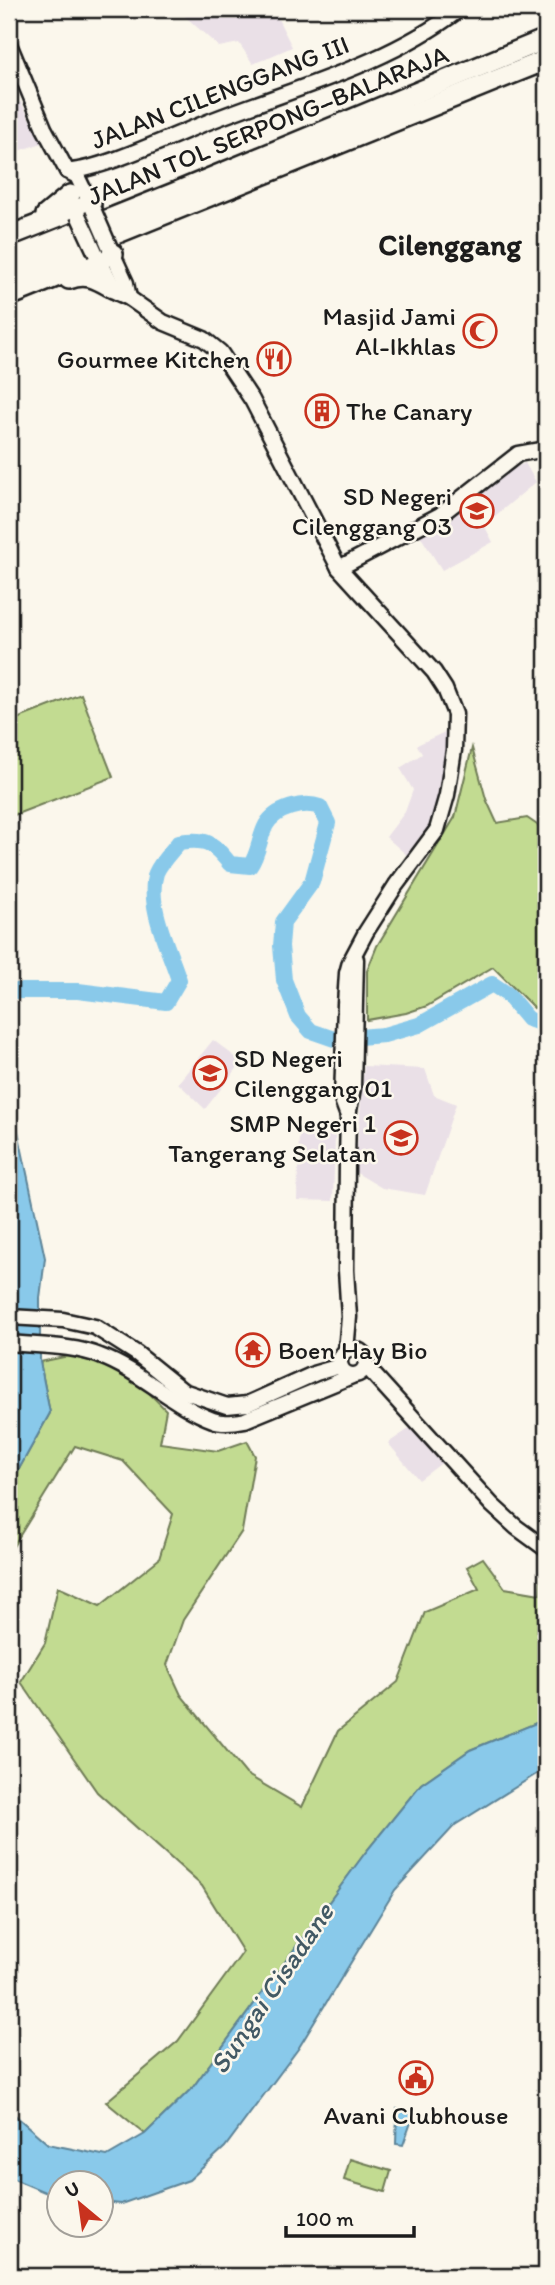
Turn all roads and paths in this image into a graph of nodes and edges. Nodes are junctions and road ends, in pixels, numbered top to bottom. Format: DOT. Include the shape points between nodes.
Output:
graph roads {
  1 [pos="460,9"];
  2 [pos="546,39"];
  3 [pos="9,44"];
  4 [pos="546,60"];
  5 [pos="67,171"];
  6 [pos="82,207"];
  7 [pos="12,235"];
  8 [pos="104,254"];
  9 [pos="9,259"];
  10 [pos="9,289"];
  11 [pos="121,293"];
  12 [pos="546,449"];
  13 [pos="339,568"];
  14 [pos="9,1317"];
  15 [pos="9,1343"];
  16 [pos="352,1350"];
  17 [pos="355,1370"];
  18 [pos="546,1549"];
  1 -- 5 [label="main road, JALAN CILENGGANG III" via="407,44 361,66 76,172"];
  2 -- 9 [label="highway, JALAN TOL SERPONG–BALARAJA"];
  3 -- 5 [label="main road"];
  4 -- 10 [label="highway, JALAN TOL SERPONG–BALARAJA"];
  5 -- 6 [label="main road" via="65,181"];
  5 -- 6 [label="main road" via="77,176"];
  6 -- 7 [label="highway"];
  6 -- 8 [label="main road, bridge"];
  8 -- 10 [label="highway"];
  8 -- 11 [label="main road" via="126,284"];
  10 -- 11 [label="highway" via="30,293 79,275"];
  11 -- 13 [label="main road" via="220,352 252,400"];
  12 -- 13 [label="main road" via="518,454 440,515"];
  13 -- 16 [label="main road" via="434,672 455,714 449,784 437,830 396,885 347,972 349,1059 342,1100 348,1116 348,1334"];
  14 -- 17 [label="main road" via="95,1327 183,1391 227,1406 247,1404 316,1373"];
  15 -- 17 [label="main road" via="96,1354 215,1421 229,1423"];
  16 -- 17 [label="main road" via="341,1357"];
  16 -- 17 [label="main road" via="366,1358"];
  17 -- 18 [label="main road" via="389,1393 492,1505"];
}
